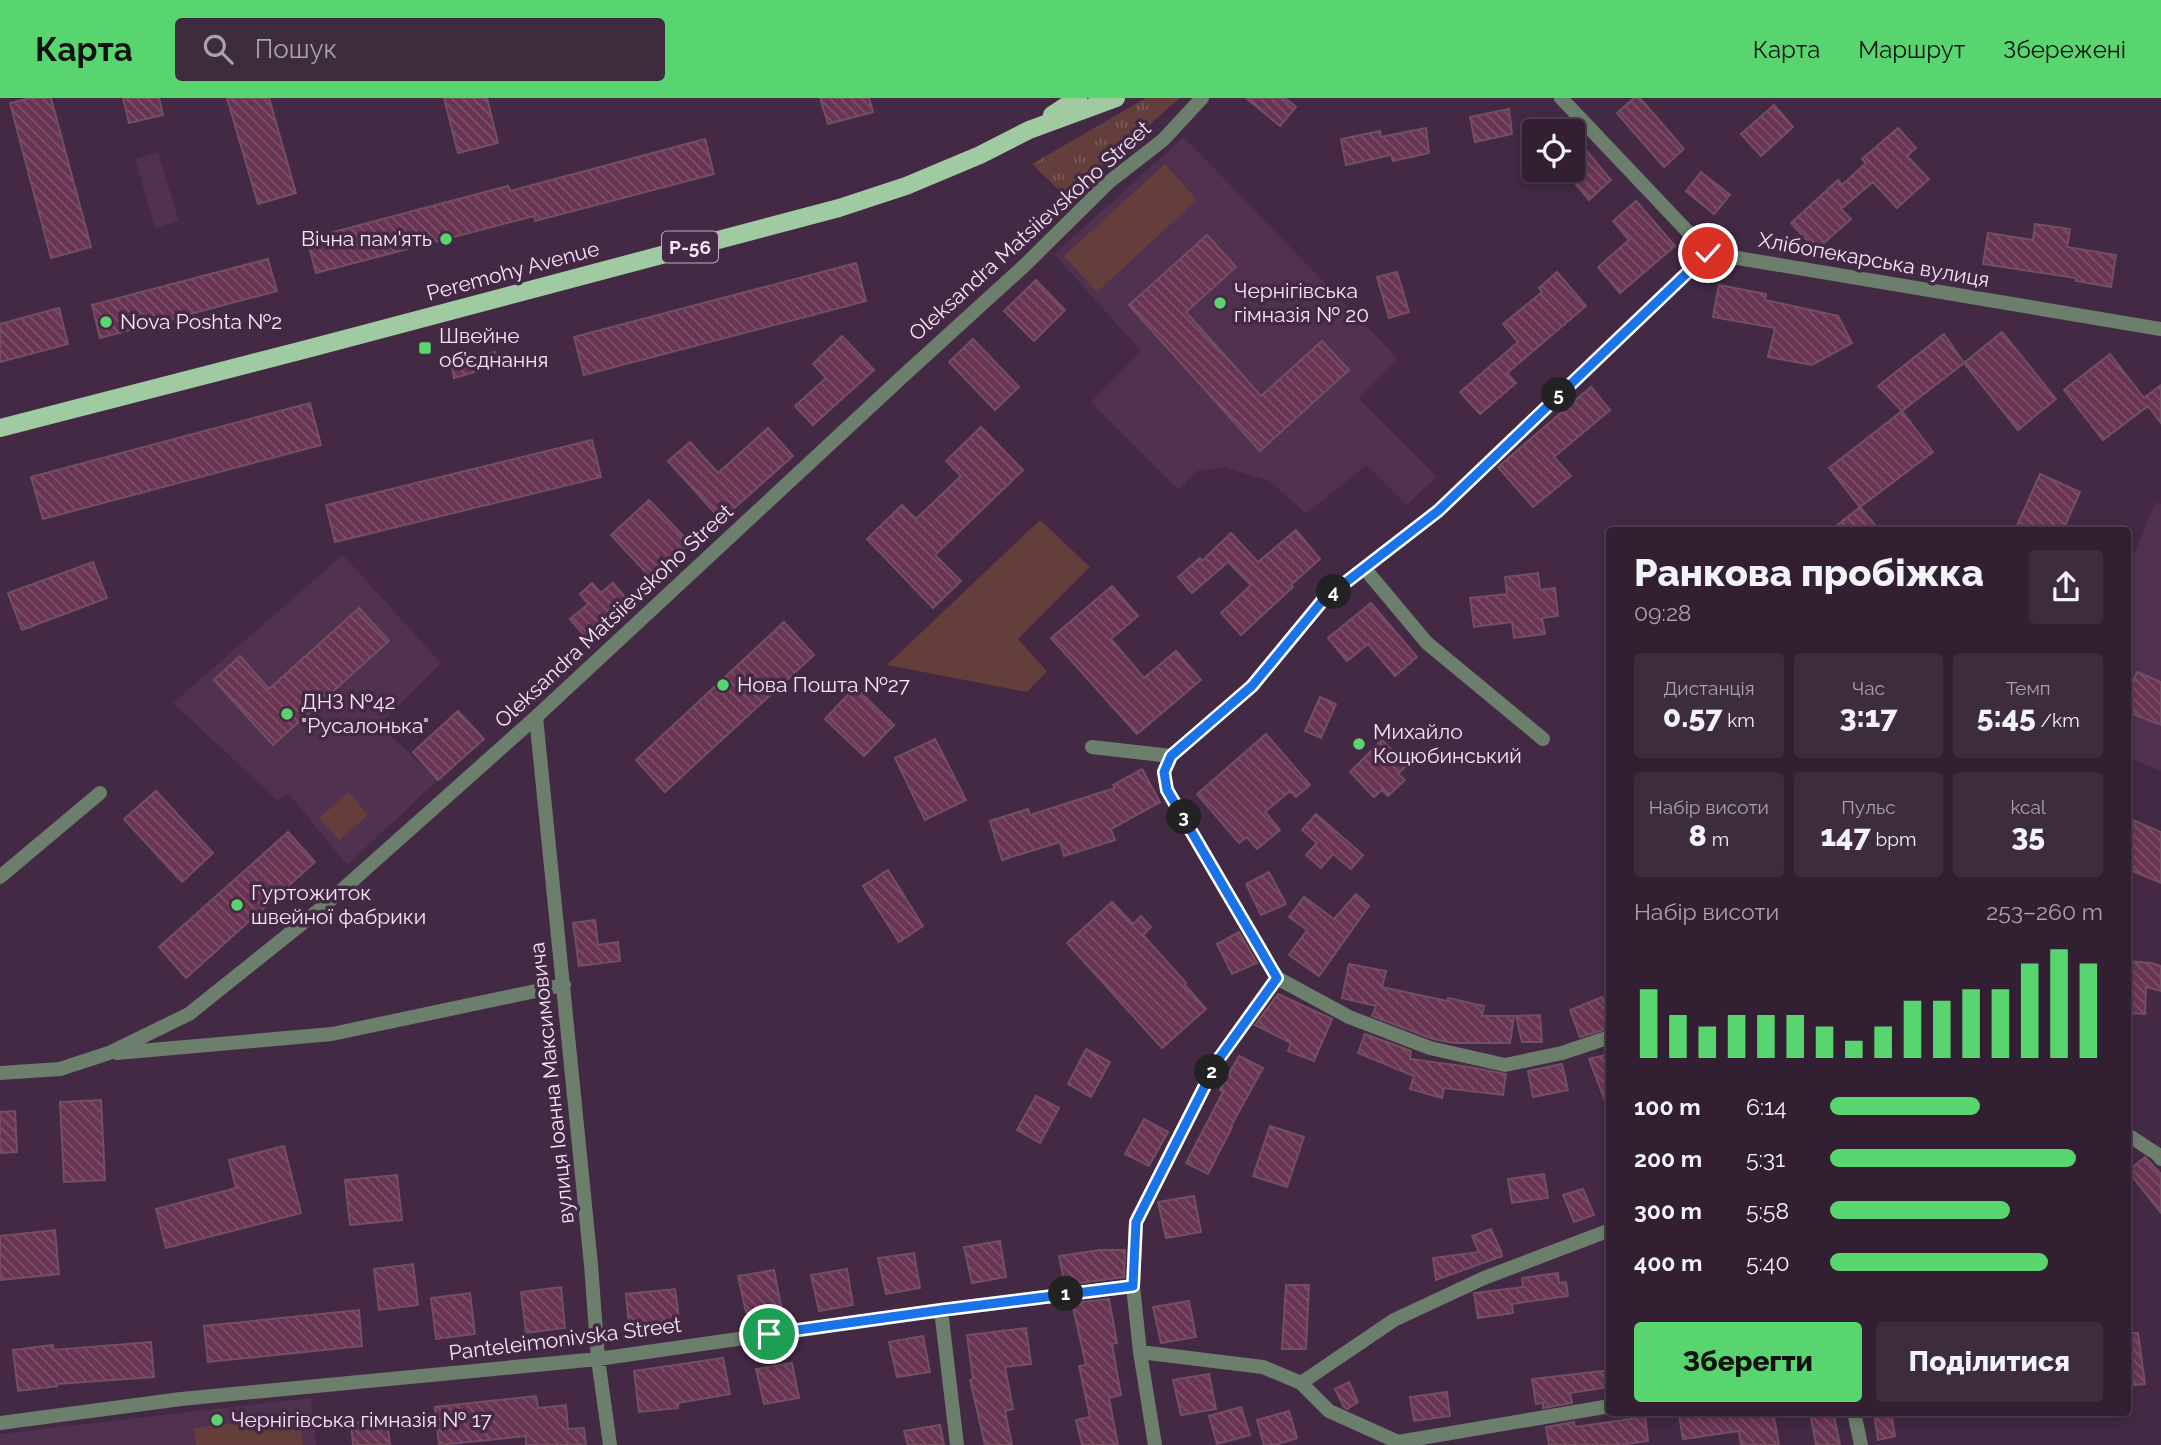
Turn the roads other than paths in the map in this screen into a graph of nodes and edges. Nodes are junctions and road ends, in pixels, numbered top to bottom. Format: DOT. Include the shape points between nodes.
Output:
graph roads {
  1 [pos="1078,98"];
  2 [pos="1116,98"];
  3 [pos="1202,98"];
  4 [pos="1561,98"];
  5 [pos="1029,130"];
  6 [pos="1708,253"];
  7 [pos="2161,329"];
  8 [pos="0,428"];
  9 [pos="1364,569"];
  10 [pos="537,718"];
  11 [pos="1543,739"];
  12 [pos="1092,747"];
  13 [pos="1171,756"];
  14 [pos="100,793"];
  15 [pos="0,877"];
  16 [pos="1277,978"];
  17 [pos="564,985"];
  18 [pos="1606,1038"];
  19 [pos="109,1054"];
  20 [pos="0,1073"];
  21 [pos="2131,1137"];
  22 [pos="2161,1159"];
  23 [pos="1606,1232"];
  24 [pos="1133,1286"];
  25 [pos="941,1310"];
  26 [pos="1140,1352"];
  27 [pos="598,1359"];
  28 [pos="1301,1383"];
  29 [pos="1606,1407"];
  30 [pos="1855,1416"];
  31 [pos="0,1423"];
  32 [pos="610,1445"];
  33 [pos="957,1445"];
  34 [pos="1155,1445"];
  35 [pos="1861,1445"];
  1 -- 5 [label="main road, Peremohy Avenue / Р-56"];
  2 -- 5 [label="main road, Peremohy Avenue / Р-56"];
  3 -- 10 [label="street, Oleksandra Matsiievskoho Street" via="1163,140 1109,182"];
  4 -- 6 [label="street"];
  5 -- 8 [label="main road, Peremohy Avenue / Р-56" via="956,166 839,208"];
  6 -- 7 [label="street, Хлібопекарська вулиця"];
  6 -- 9 [label="street" via="1438,511"];
  9 -- 11 [label="street" via="1427,643"];
  9 -- 13 [label="street" via="1323,600 1252,686"];
  10 -- 17 [label="street, вулиця Іоанна Максимовича"];
  10 -- 19 [label="street, Oleksandra Matsiievskoho Street" via="324,906 189,1014"];
  12 -- 13 [label="street"];
  13 -- 16 [label="street" via="1164,772 1167,790"];
  14 -- 15 [label="street"];
  16 -- 18 [label="street" via="1349,1017 1430,1048 1505,1065"];
  16 -- 24 [label="street" via="1218,1060 1136,1222"];
  17 -- 19 [label="street" via="332,1034"];
  17 -- 27 [label="street, вулиця Іоанна Максимовича"];
  19 -- 20 [label="street, Oleksandra Matsiievskoho Street" via="60,1069"];
  21 -- 22 [label="street"];
  23 -- 28 [label="street" via="1484,1278 1394,1320"];
  24 -- 25 [label="street, Panteleimonivska Street"];
  24 -- 26 [label="street"];
  25 -- 27 [label="street, Panteleimonivska Street"];
  25 -- 33 [label="street"];
  26 -- 28 [label="street" via="1263,1367"];
  26 -- 34 [label="street"];
  27 -- 31 [label="street, Panteleimonivska Street" via="181,1399"];
  27 -- 32 [label="street, вулиця Іоанна Максимовича"];
  28 -- 29 [label="street" via="1329,1411 1398,1442"];
  30 -- 35 [label="street"];
}
